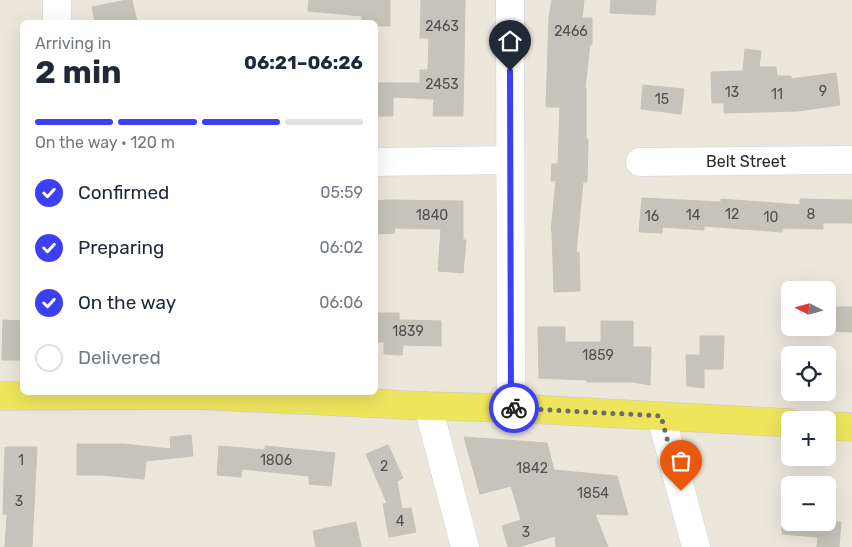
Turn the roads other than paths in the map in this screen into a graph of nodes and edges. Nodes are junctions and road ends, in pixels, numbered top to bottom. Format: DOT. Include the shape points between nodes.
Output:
graph roads {
  1 [pos="57,0"];
  2 [pos="510,0"];
  3 [pos="57,20"];
  4 [pos="510,160"];
  5 [pos="852,160"];
  6 [pos="378,162"];
  7 [pos="640,162"];
  8 [pos="30,395"];
  9 [pos="195,395"];
  10 [pos="0,396"];
  11 [pos="428,406"];
  12 [pos="511,408"];
  13 [pos="661,416"];
  14 [pos="781,423"];
  15 [pos="836,426"];
  16 [pos="852,427"];
  17 [pos="465,547"];
  18 [pos="696,547"];
  1 -- 3 [label="street"];
  2 -- 4 [label="street"];
  4 -- 6 [label="street"];
  4 -- 12 [label="street"];
  5 -- 7 [label="street, Belt Street"];
  8 -- 10 [label="main road"];
  9 -- 11 [label="main road"];
  11 -- 12 [label="main road"];
  11 -- 17 [label="street"];
  12 -- 13 [label="main road"];
  13 -- 14 [label="main road"];
  13 -- 18 [label="street"];
  15 -- 16 [label="main road"];
}
